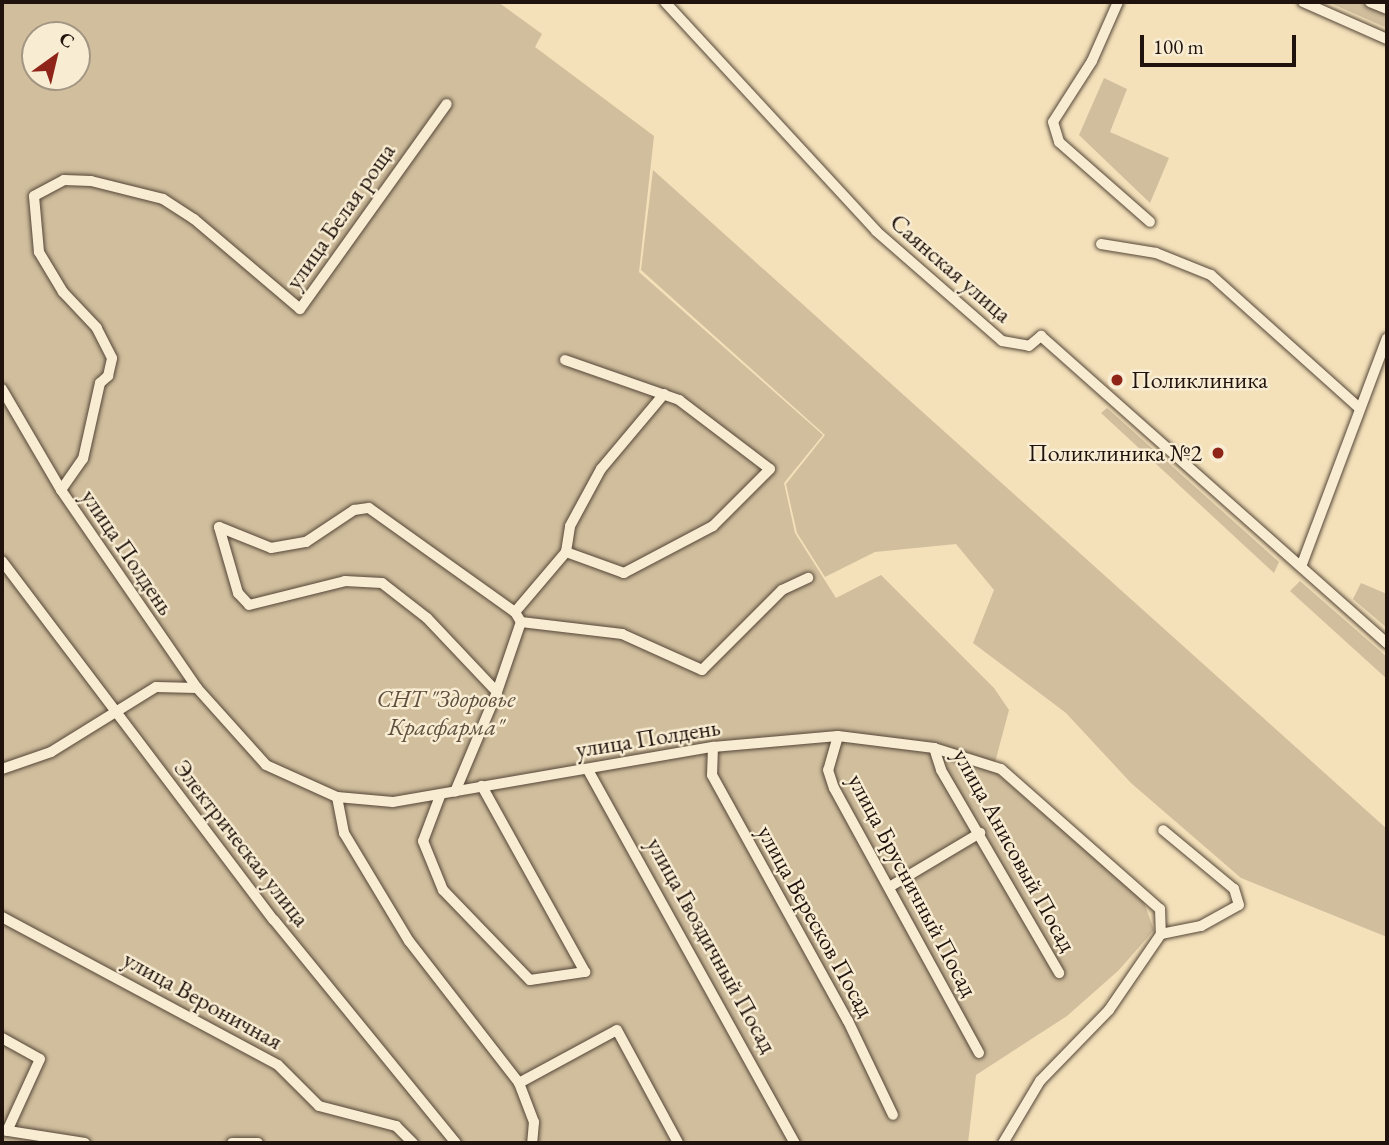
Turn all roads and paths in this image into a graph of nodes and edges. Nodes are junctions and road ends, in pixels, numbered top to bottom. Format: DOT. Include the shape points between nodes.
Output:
graph roads {
  1 [pos="666,2"];
  2 [pos="1118,2"];
  3 [pos="1303,2"];
  4 [pos="1370,2"];
  5 [pos="1387,9"];
  6 [pos="1387,39"];
  7 [pos="447,104"];
  8 [pos="1150,222"];
  9 [pos="1101,244"];
  10 [pos="1387,338"];
  11 [pos="565,360"];
  12 [pos="2,389"];
  13 [pos="664,394"];
  14 [pos="1358,407"];
  15 [pos="61,490"];
  16 [pos="566,552"];
  17 [pos="2,561"];
  18 [pos="1302,564"];
  19 [pos="808,578"];
  20 [pos="518,617"];
  21 [pos="1387,643"];
  22 [pos="197,688"];
  23 [pos="497,692"];
  24 [pos="113,713"];
  25 [pos="838,736"];
  26 [pos="713,747"];
  27 [pos="934,748"];
  28 [pos="2,769"];
  29 [pos="589,770"];
  30 [pos="482,786"];
  31 [pos="455,792"];
  32 [pos="440,796"];
  33 [pos="337,797"];
  34 [pos="1163,830"];
  35 [pos="980,834"];
  36 [pos="891,886"];
  37 [pos="2,917"];
  38 [pos="1161,934"];
  39 [pos="1059,973"];
  40 [pos="2,1038"];
  41 [pos="979,1053"];
  42 [pos="519,1083"];
  43 [pos="892,1115"];
  44 [pos="5,1131"];
  45 [pos="85,1143"];
  46 [pos="232,1143"];
  47 [pos="258,1143"];
  48 [pos="413,1143"];
  49 [pos="456,1143"];
  50 [pos="532,1143"];
  51 [pos="678,1143"];
  52 [pos="795,1143"];
  53 [pos="1003,1143"];
  1 -- 18 [label="street, Саянская улица" via="876,231 1002,341 1030,346 1041,336"];
  2 -- 8 [label="street" via="1092,61 1053,122 1059,142"];
  3 -- 6 [label="street"];
  4 -- 5 [label="street"];
  7 -- 15 [label="street, улица Белая роща" via="300,309 163,198 92,181 64,180 34,196 39,252 63,292 97,328 112,358 108,376 100,383 83,459"];
  9 -- 14 [label="street" via="1156,253 1211,275"];
  10 -- 14 [label="street"];
  11 -- 13 [label="street"];
  12 -- 15 [label="street, улица Полдень"];
  13 -- 16 [label="street" via="601,469 570,526"];
  13 -- 16 [label="street" via="680,400 770,469 713,526 624,573"];
  14 -- 18 [label="street"];
  15 -- 22 [label="street, улица Полдень"];
  16 -- 20 [label="street"];
  17 -- 24 [label="street, Электрическая улица"];
  18 -- 21 [label="street" via="1332,597"];
  19 -- 20 [label="street" via="782,590 702,670 622,634"];
  20 -- 23 [label="street"];
  20 -- 23 [label="street" via="369,508 354,510 306,542 271,548 219,527 238,593 249,605 345,580 382,583 427,618"];
  22 -- 24 [label="street" via="156,687"];
  22 -- 33 [label="street, улица Полдень" via="266,765"];
  23 -- 31 [label="street"];
  24 -- 28 [label="street" via="51,752"];
  24 -- 49 [label="street, Электрическая улица"];
  25 -- 26 [label="street, улица Полдень"];
  25 -- 27 [label="street, улица Полдень"];
  25 -- 36 [label="street, улица Брусничный Посад" via="828,770 834,788"];
  26 -- 29 [label="street, улица Полдень"];
  26 -- 43 [label="street, улица Вересков Посад" via="712,775 848,1021"];
  27 -- 35 [label="street, улица Анисовый Посад" via="941,770"];
  27 -- 38 [label="street, улица Полдень" via="1001,769 1055,813 1160,909"];
  29 -- 30 [label="street, улица Полдень"];
  29 -- 52 [label="street, улица Гвоздичный Посад"];
  30 -- 31 [label="street, улица Полдень"];
  30 -- 32 [label="street" via="585,972 530,980 443,890 423,841"];
  31 -- 32 [label="street, улица Полдень"];
  32 -- 33 [label="street, улица Полдень" via="393,802"];
  33 -- 42 [label="street" via="344,833 408,942"];
  34 -- 38 [label="street" via="1234,889 1239,905 1201,926"];
  35 -- 36 [label="street"];
  35 -- 39 [label="street, улица Анисовый Посад"];
  36 -- 41 [label="street, улица Брусничный Посад"];
  37 -- 48 [label="street, улица Вероничная" via="278,1065 319,1106 396,1126"];
  38 -- 53 [label="street" via="1109,1010 1040,1081"];
  40 -- 44 [label="street" via="40,1059"];
  42 -- 50 [label="street" via="534,1122"];
  42 -- 51 [label="street" via="617,1030"];
  44 -- 45 [label="street"];
  46 -- 47 [label="street"];
}
